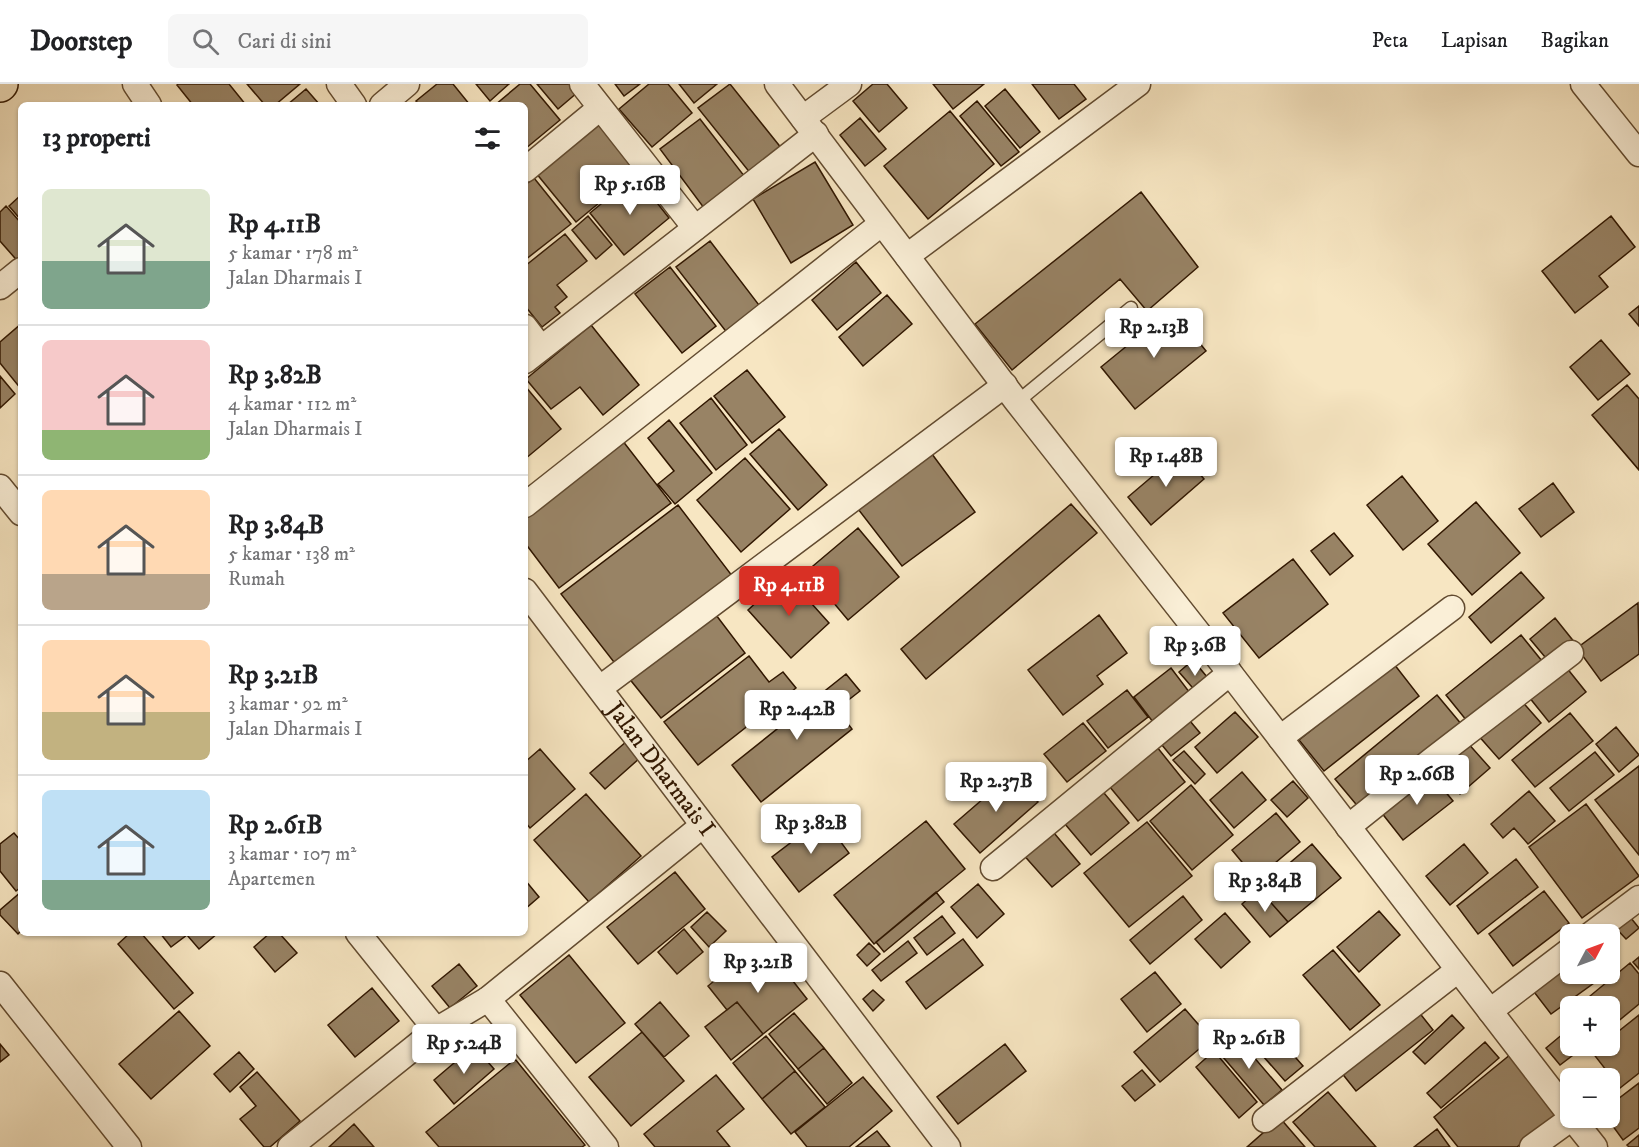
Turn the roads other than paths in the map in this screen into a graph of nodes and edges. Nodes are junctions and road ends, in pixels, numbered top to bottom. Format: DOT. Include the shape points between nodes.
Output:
graph roads {
  1 [pos="135,84"];
  2 [pos="339,84"];
  3 [pos="407,84"];
  4 [pos="582,84"];
  5 [pos="777,84"];
  6 [pos="849,84"];
  7 [pos="1138,84"];
  8 [pos="1583,84"];
  9 [pos="147,102"];
  10 [pos="352,102"];
  11 [pos="386,102"];
  12 [pos="600,108"];
  13 [pos="810,126"];
  14 [pos="1639,154"];
  15 [pos="528,168"];
  16 [pos="881,224"];
  17 [pos="695,228"];
  18 [pos="907,256"];
  19 [pos="18,272"];
  20 [pos="0,287"];
  21 [pos="1131,308"];
  22 [pos="528,338"];
  23 [pos="533,355"];
  24 [pos="1011,393"];
  25 [pos="0,487"];
  26 [pos="528,503"];
  27 [pos="18,509"];
  28 [pos="528,595"];
  29 [pos="1452,608"];
  30 [pos="1571,654"];
  31 [pos="1230,673"];
  32 [pos="600,688"];
  33 [pos="1280,738"];
  34 [pos="702,826"];
  35 [pos="1348,827"];
  36 [pos="993,868"];
  37 [pos="1639,898"];
  38 [pos="1605,924"];
  39 [pos="360,936"];
  40 [pos="1560,958"];
  41 [pos="1458,970"];
  42 [pos="0,984"];
  43 [pos="488,999"];
  44 [pos="1490,1011"];
  45 [pos="436,1030"];
  46 [pos="1560,1102"];
  47 [pos="1264,1120"];
  48 [pos="129,1147"];
  49 [pos="290,1147"];
  50 [pos="606,1147"];
  51 [pos="948,1147"];
  52 [pos="1532,1147"];
  53 [pos="1596,1147"];
  1 -- 9 [label="street"];
  2 -- 10 [label="street"];
  3 -- 11 [label="street"];
  4 -- 12 [label="street"];
  5 -- 13 [label="street"];
  6 -- 13 [label="street"];
  7 -- 18 [label="street"];
  8 -- 14 [label="street"];
  12 -- 15 [label="street"];
  12 -- 17 [label="street"];
  13 -- 16 [label="street"];
  13 -- 17 [label="street"];
  16 -- 18 [label="street"];
  16 -- 26 [label="street"];
  17 -- 23 [label="street"];
  18 -- 24 [label="street"];
  19 -- 20 [label="street"];
  21 -- 24 [label="lane"];
  22 -- 23 [label="street"];
  24 -- 31 [label="street"];
  24 -- 32 [label="street"];
  25 -- 27 [label="street"];
  28 -- 32 [label="street, Jalan Dharmais I"];
  29 -- 33 [label="street"];
  30 -- 35 [label="street"];
  31 -- 33 [label="street"];
  31 -- 36 [label="street"];
  32 -- 34 [label="street, Jalan Dharmais I"];
  33 -- 35 [label="street"];
  34 -- 43 [label="street"];
  34 -- 51 [label="street, Jalan Dharmais I"];
  35 -- 41 [label="street"];
  37 -- 38 [label="street"];
  39 -- 45 [label="street"];
  40 -- 44 [label="street"];
  41 -- 44 [label="street"];
  41 -- 47 [label="street"];
  42 -- 48 [label="street"];
  43 -- 45 [label="street"];
  43 -- 50 [label="street"];
  44 -- 46 [label="street"];
  45 -- 49 [label="street"];
  52 -- 53 [label="street" via="1572,1118"];
}
